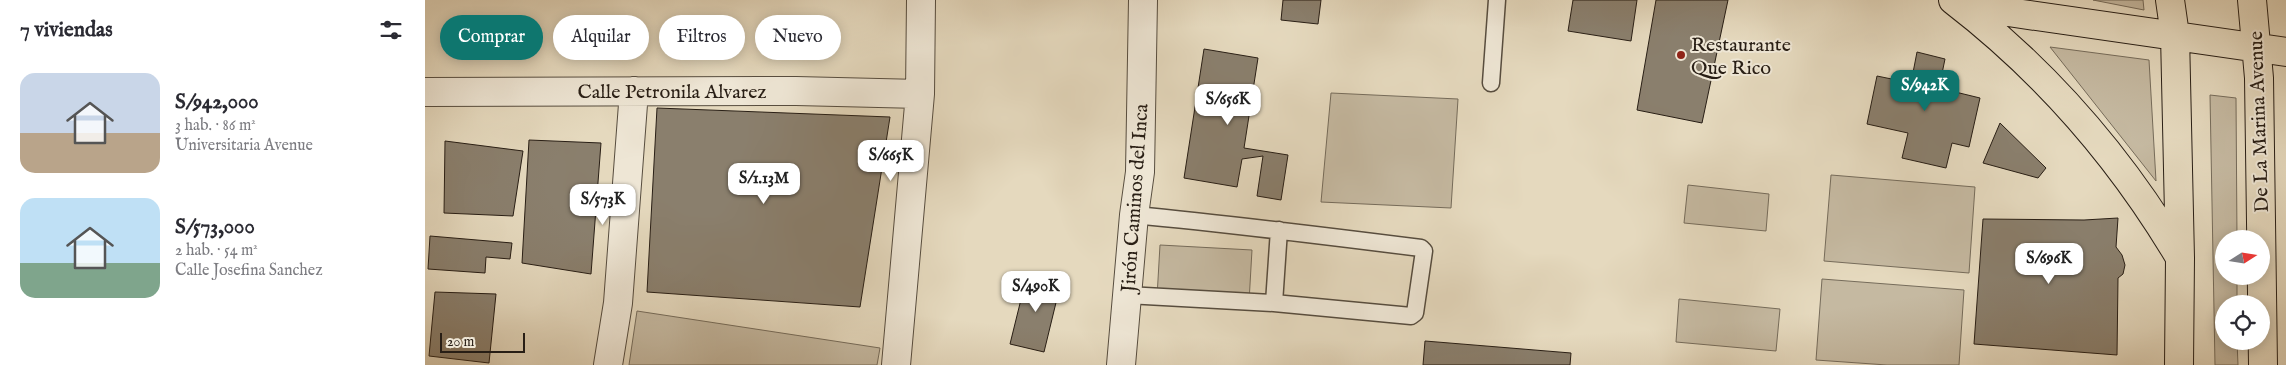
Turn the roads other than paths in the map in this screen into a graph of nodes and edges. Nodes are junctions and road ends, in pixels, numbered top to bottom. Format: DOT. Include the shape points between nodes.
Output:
graph roads {
  1 [pos="921,0"];
  2 [pos="1143,0"];
  3 [pos="1497,0"];
  4 [pos="1953,0"];
  5 [pos="1966,0"];
  6 [pos="2170,0"];
  7 [pos="2252,0"];
  8 [pos="2175,35"];
  9 [pos="2258,48"];
  10 [pos="2286,52"];
  11 [pos="1491,83"];
  12 [pos="634,91"];
  13 [pos="425,92"];
  14 [pos="920,94"];
  15 [pos="1134,215"];
  16 [pos="1279,230"];
  17 [pos="2180,258"];
  18 [pos="1127,295"];
  19 [pos="1274,303"];
  20 [pos="608,365"];
  21 [pos="895,365"];
  22 [pos="1121,365"];
  23 [pos="2179,365"];
  24 [pos="2263,365"];
  1 -- 14 [label="street"];
  2 -- 15 [label="street, Jirón Caminos del Inca" via="1140,172"];
  3 -- 11 [label="lane"];
  4 -- 17 [label="main road" via="2010,47 2083,122 2138,191"];
  5 -- 8 [label="main road" via="2008,12"];
  6 -- 8 [label="main road"];
  7 -- 9 [label="main road, De La Marina Avenue"];
  8 -- 9 [label="main road"];
  8 -- 17 [label="main road"];
  9 -- 10 [label="main road"];
  9 -- 24 [label="main road, De La Marina Avenue"];
  12 -- 13 [label="street, Calle Petronila Alvarez"];
  12 -- 14 [label="street, Calle Petronila Alvarez"];
  12 -- 20 [label="street" via="618,303"];
  14 -- 21 [label="street"];
  15 -- 16 [label="lane"];
  15 -- 18 [label="street, Jirón Caminos del Inca"];
  16 -- 19 [label="lane"];
  16 -- 19 [label="lane" via="1421,248 1424,251 1415,313 1411,316"];
  17 -- 23 [label="main road"];
  18 -- 19 [label="lane"];
  18 -- 22 [label="street, Jirón Caminos del Inca"];
}
